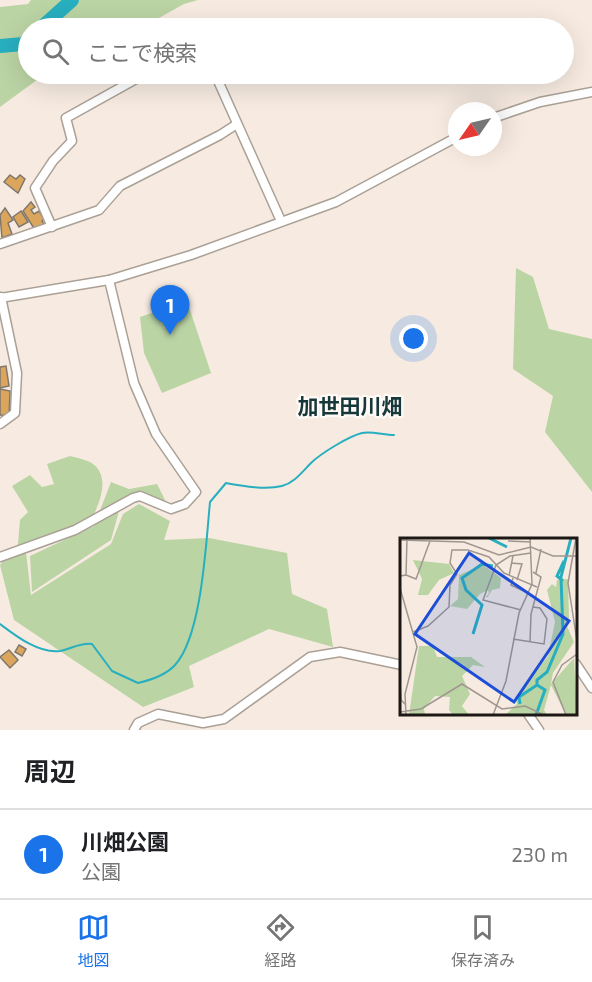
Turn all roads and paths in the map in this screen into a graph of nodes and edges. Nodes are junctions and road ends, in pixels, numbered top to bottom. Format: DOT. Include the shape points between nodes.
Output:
graph roads {
  1 [pos="127,84"];
  2 [pos="219,84"];
  3 [pos="592,92"];
  4 [pos="502,115"];
  5 [pos="237,124"];
  6 [pos="448,142"];
  7 [pos="281,221"];
  8 [pos="52,227"];
  9 [pos="0,244"];
  10 [pos="109,280"];
  11 [pos="1,298"];
  12 [pos="0,424"];
  13 [pos="0,557"];
  14 [pos="400,665"];
  15 [pos="577,666"];
  16 [pos="592,688"];
  17 [pos="529,715"];
  18 [pos="134,730"];
  19 [pos="539,730"];
  1 -- 8 [label="street" via="66,118 72,141 34,188"];
  2 -- 5 [label="street"];
  3 -- 4 [label="street" via="540,102"];
  5 -- 7 [label="street"];
  5 -- 8 [label="street" via="120,186 99,210"];
  6 -- 7 [label="street" via="336,202"];
  7 -- 10 [label="street"];
  8 -- 9 [label="street"];
  10 -- 11 [label="street"];
  10 -- 13 [label="street" via="134,383 156,434 196,492 185,504 171,509 140,496 133,498 75,530"];
  11 -- 12 [label="street" via="16,373 15,413"];
  14 -- 18 [label="street" via="340,652 310,657 224,719 202,723 158,714 138,723"];
  15 -- 16 [label="street"];
  17 -- 19 [label="street"];
}
